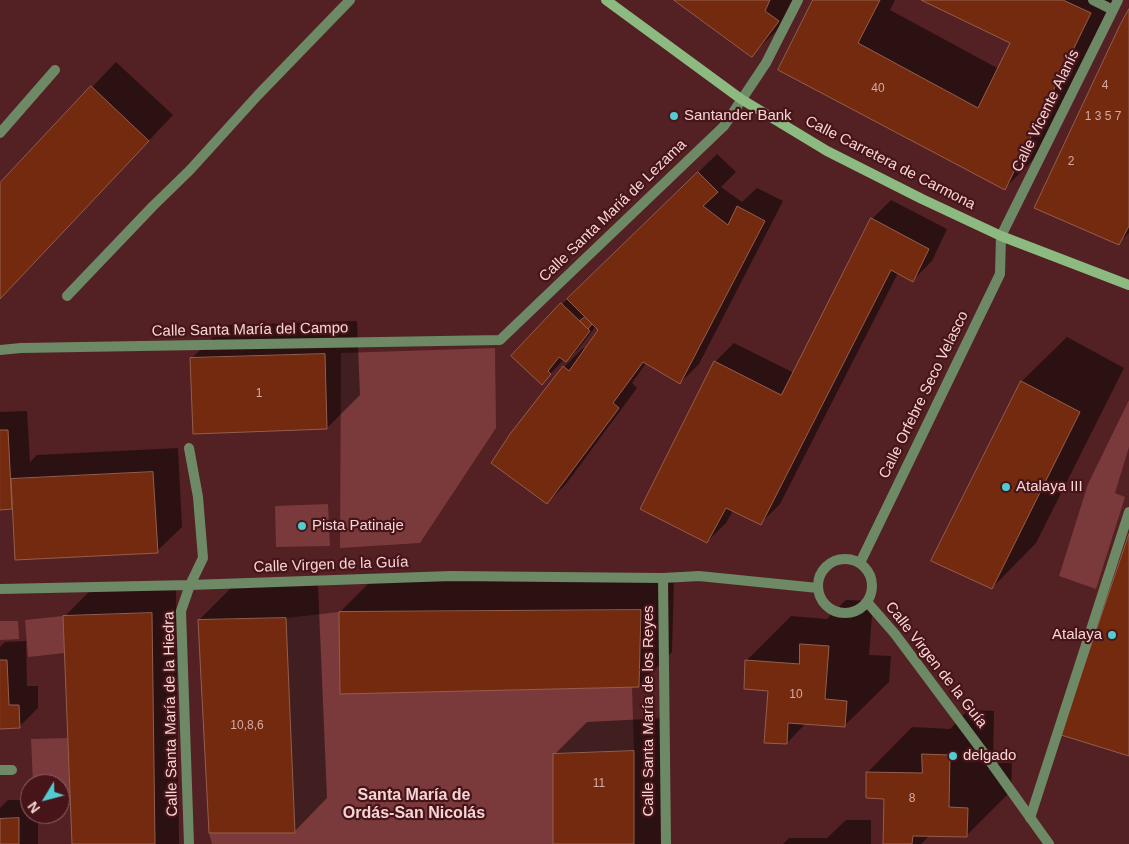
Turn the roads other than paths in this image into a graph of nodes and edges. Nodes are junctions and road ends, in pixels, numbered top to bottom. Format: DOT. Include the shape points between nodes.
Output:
graph roads {
  1 [pos="350,0"];
  2 [pos="606,0"];
  3 [pos="798,0"];
  4 [pos="1093,0"];
  5 [pos="1118,0"];
  6 [pos="1113,10"];
  7 [pos="55,70"];
  8 [pos="741,99"];
  9 [pos="0,133"];
  10 [pos="1001,236"];
  11 [pos="1128,282"];
  12 [pos="67,296"];
  13 [pos="500,340"];
  14 [pos="0,350"];
  15 [pos="189,448"];
  16 [pos="1129,512"];
  17 [pos="860,563"];
  18 [pos="663,578"];
  19 [pos="190,585"];
  20 [pos="818,588"];
  21 [pos="0,590"];
  22 [pos="868,603"];
  23 [pos="0,770"];
  24 [pos="12,770"];
  25 [pos="1030,818"];
  26 [pos="189,844"];
  27 [pos="666,844"];
  28 [pos="1048,844"];
  1 -- 12 [label="street"];
  2 -- 8 [label="main road, Calle Carretera de Carmona"];
  3 -- 8 [label="street, Calle Santa Mariá de Lezama" via="766,63"];
  4 -- 6 [label="street"];
  5 -- 6 [label="street, Calle Vicente Alanís"];
  6 -- 10 [label="street, Calle Vicente Alanís"];
  7 -- 9 [label="street"];
  8 -- 10 [label="main road, Calle Carretera de Carmona" via="827,151"];
  8 -- 13 [label="street, Calle Santa Mariá de Lezama" via="724,126"];
  10 -- 11 [label="main road, Calle Carretera de Carmona"];
  10 -- 17 [label="street, Calle Orfebre Seco Velasco" via="1000,274"];
  13 -- 14 [label="street, Calle Santa María del Campo"];
  15 -- 19 [label="street" via="198,497 203,558"];
  16 -- 25 [label="street"];
  17 -- 20 [label="street" via="844,559 828,565 822,571"];
  17 -- 22 [label="street" via="873,582"];
  18 -- 19 [label="street, Calle Virgen de la Guía" via="451,576"];
  18 -- 20 [label="street, Calle Virgen de la Guía" via="700,576"];
  18 -- 27 [label="street, Calle Santa María de los Reyes"];
  19 -- 21 [label="street, Calle Virgen de la Guía"];
  19 -- 26 [label="street, Calle Santa María de la Hiedra" via="181,611"];
  20 -- 22 [label="street" via="825,604 841,613 859,610"];
  22 -- 25 [label="street, Calle Virgen de la Guía" via="990,760"];
  23 -- 24 [label="street"];
  25 -- 28 [label="street, Calle Virgen de la Guía"];
}
